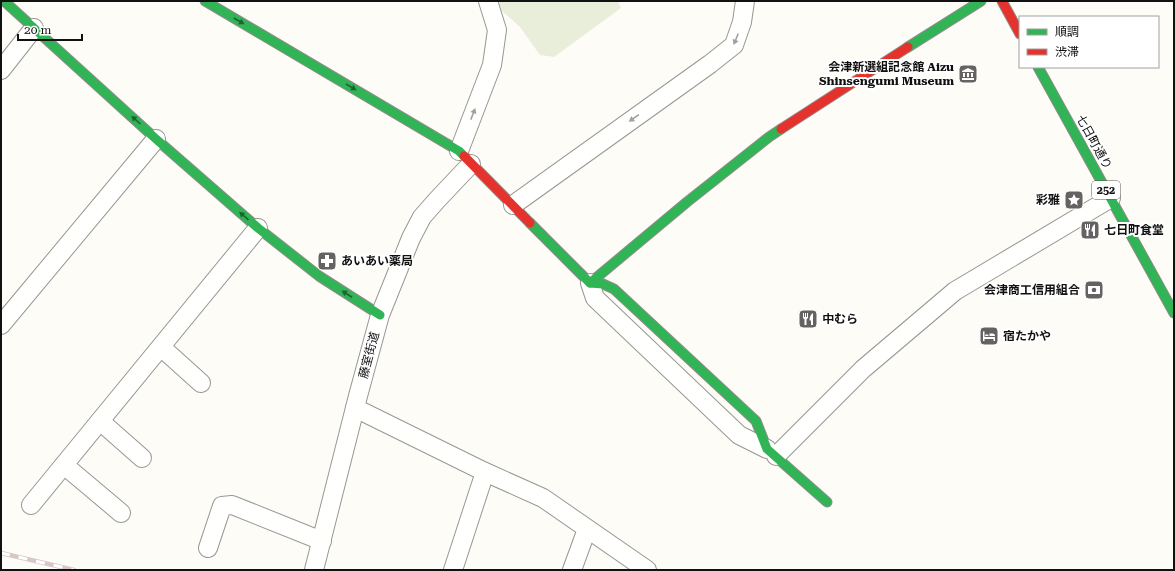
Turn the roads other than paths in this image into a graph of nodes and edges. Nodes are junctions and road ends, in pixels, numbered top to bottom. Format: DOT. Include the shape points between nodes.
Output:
graph roads {
  1 [pos="4,1"];
  2 [pos="205,1"];
  3 [pos="488,1"];
  4 [pos="745,1"];
  5 [pos="980,1"];
  6 [pos="1002,1"];
  7 [pos="34,28"];
  8 [pos="1019,32"];
  9 [pos="1039,68"];
  10 [pos="1,70"];
  11 [pos="156,139"];
  12 [pos="465,157"];
  13 [pos="1111,198"];
  14 [pos="513,205"];
  15 [pos="258,228"];
  16 [pos="590,283"];
  17 [pos="1174,313"];
  18 [pos="380,315"];
  19 [pos="1,325"];
  20 [pos="161,347"];
  21 [pos="201,383"];
  22 [pos="355,408"];
  23 [pos="100,421"];
  24 [pos="771,453"];
  25 [pos="142,458"];
  26 [pos="64,465"];
  27 [pos="485,472"];
  28 [pos="827,502"];
  29 [pos="31,505"];
  30 [pos="120,513"];
  31 [pos="587,529"];
  32 [pos="322,541"];
  33 [pos="208,548"];
  34 [pos="314,570"];
  35 [pos="453,570"];
  36 [pos="572,570"];
  37 [pos="647,570"];
  1 -- 7 [label="main road"];
  2 -- 12 [label="main road, one-way"];
  12 -- 3 [label="street, one-way" via="492,65 497,30"];
  4 -- 14 [label="street, one-way" via="742,22 734,45"];
  5 -- 16 [label="main road" via="769,138"];
  6 -- 8 [label="main road"];
  7 -- 10 [label="street"];
  11 -- 7 [label="main road, one-way"];
  9 -- 13 [label="main road, 七日町通り / 252"];
  15 -- 11 [label="main road, one-way"];
  11 -- 19 [label="street"];
  12 -- 14 [label="main road"];
  12 -- 18 [label="street, 藤室街道" via="437,200 422,217"];
  13 -- 17 [label="main road, 七日町通り / 252"];
  13 -- 24 [label="street" via="955,291 863,369"];
  14 -- 16 [label="main road"];
  18 -- 15 [label="main road, one-way" via="319,276"];
  15 -- 20 [label="street"];
  16 -- 24 [label="street" via="595,298 739,435"];
  18 -- 22 [label="street, 藤室街道"];
  20 -- 21 [label="street"];
  20 -- 23 [label="street"];
  22 -- 27 [label="street"];
  22 -- 32 [label="street, 藤室街道"];
  23 -- 25 [label="street"];
  23 -- 26 [label="street"];
  24 -- 28 [label="main road"];
  26 -- 29 [label="street"];
  26 -- 30 [label="street"];
  27 -- 31 [label="street" via="543,498"];
  27 -- 35 [label="street"];
  31 -- 36 [label="street"];
  31 -- 37 [label="street"];
  32 -- 33 [label="street" via="232,505 222,506"];
  32 -- 34 [label="street, 藤室街道"];
}
